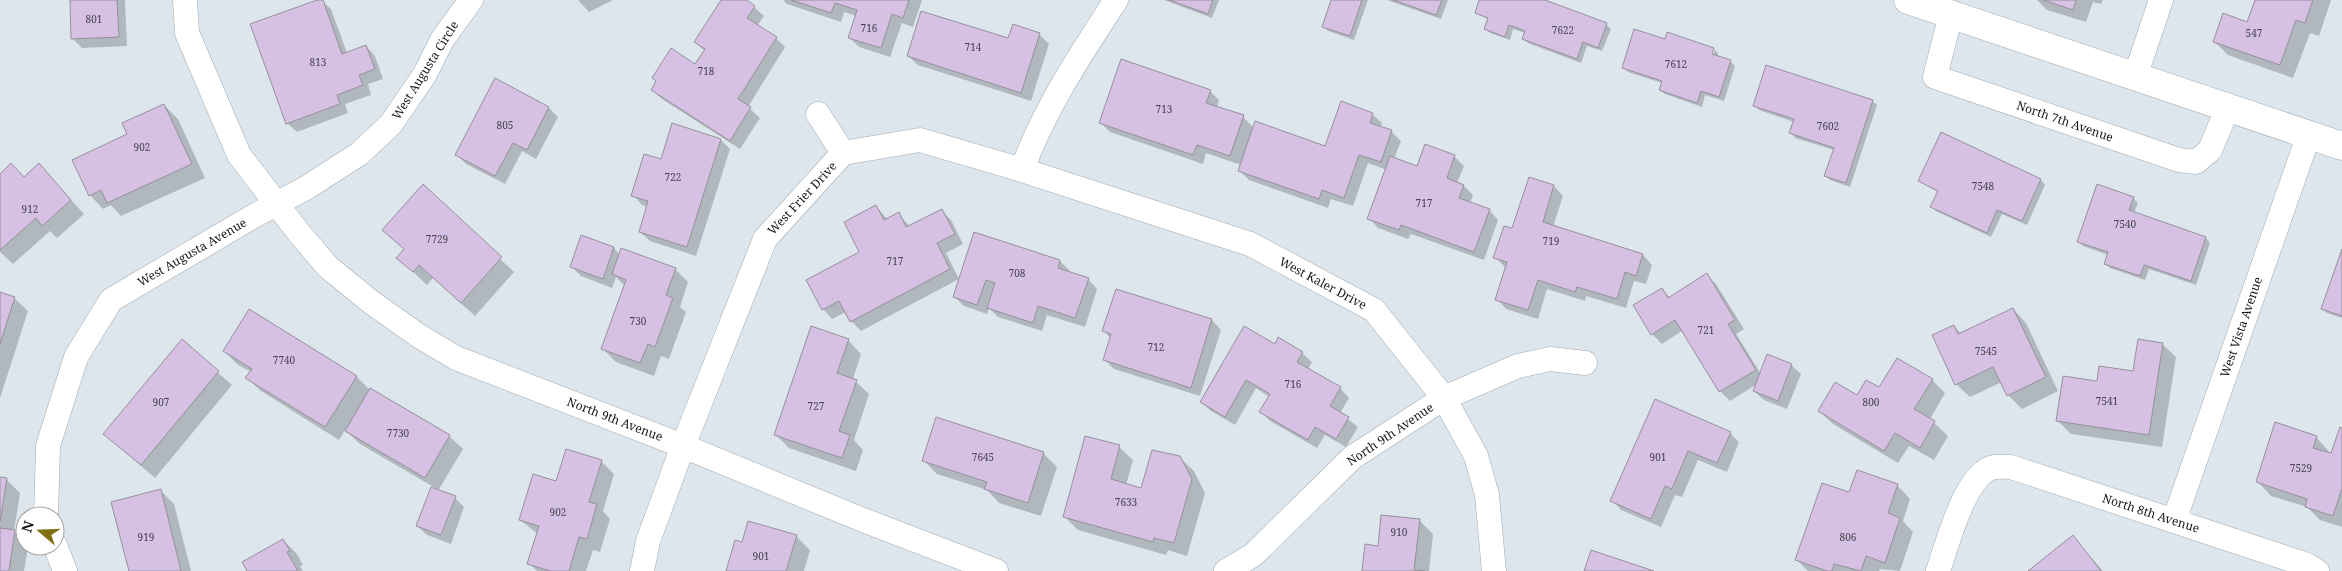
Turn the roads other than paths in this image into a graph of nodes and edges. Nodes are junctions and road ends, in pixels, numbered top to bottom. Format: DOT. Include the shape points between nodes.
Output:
graph roads {
  1 [pos="185,0"];
  2 [pos="471,0"];
  3 [pos="1116,0"];
  4 [pos="1908,0"];
  5 [pos="2161,0"];
  6 [pos="1951,14"];
  7 [pos="2135,77"];
  8 [pos="2228,107"];
  9 [pos="818,114"];
  10 [pos="2309,134"];
  11 [pos="2342,146"];
  12 [pos="843,154"];
  13 [pos="1022,170"];
  14 [pos="276,203"];
  15 [pos="1586,363"];
  16 [pos="1444,398"];
  17 [pos="683,446"];
  18 [pos="46,506"];
  19 [pos="2174,521"];
  20 [pos="59,556"];
  21 [pos="65,571"];
  22 [pos="642,571"];
  23 [pos="996,571"];
  24 [pos="1226,571"];
  25 [pos="1494,571"];
  26 [pos="1938,571"];
  27 [pos="2317,571"];
  1 -- 14 [label="street" via="188,33 239,155"];
  2 -- 14 [label="street, West Augusta Circle" via="442,40 425,74 391,124 359,154"];
  3 -- 13 [label="street" via="1061,87"];
  4 -- 6 [label="main road"];
  5 -- 7 [label="street"];
  6 -- 7 [label="main road"];
  6 -- 8 [label="street, North 7th Avenue" via="1935,77 2170,157 2196,162 2210,150"];
  7 -- 8 [label="main road"];
  8 -- 10 [label="main road"];
  9 -- 12 [label="street"];
  10 -- 11 [label="main road"];
  10 -- 19 [label="street, West Vista Avenue"];
  12 -- 13 [label="street, West Frier Drive" via="920,140"];
  12 -- 17 [label="street, West Frier Drive" via="765,238"];
  13 -- 16 [label="street, West Kaler Drive" via="1250,244 1374,310"];
  14 -- 17 [label="street, North 9th Avenue" via="328,267 371,302 449,354"];
  14 -- 18 [label="street, West Augusta Avenue" via="111,300 76,358 48,446"];
  15 -- 16 [label="street, North 9th Avenue" via="1550,360 1518,366"];
  16 -- 24 [label="street, North 9th Avenue" via="1353,457 1253,555"];
  16 -- 25 [label="street, West Kaler Drive" via="1478,464 1487,495"];
  17 -- 22 [label="street, West Frier Drive" via="648,541"];
  17 -- 23 [label="street, North 9th Avenue"];
  19 -- 26 [label="street, North 8th Avenue" via="2011,467 1994,467 1984,472 1961,506"];
  19 -- 27 [label="street, North 8th Avenue"];
  20 -- 21 [label="street"];
}
